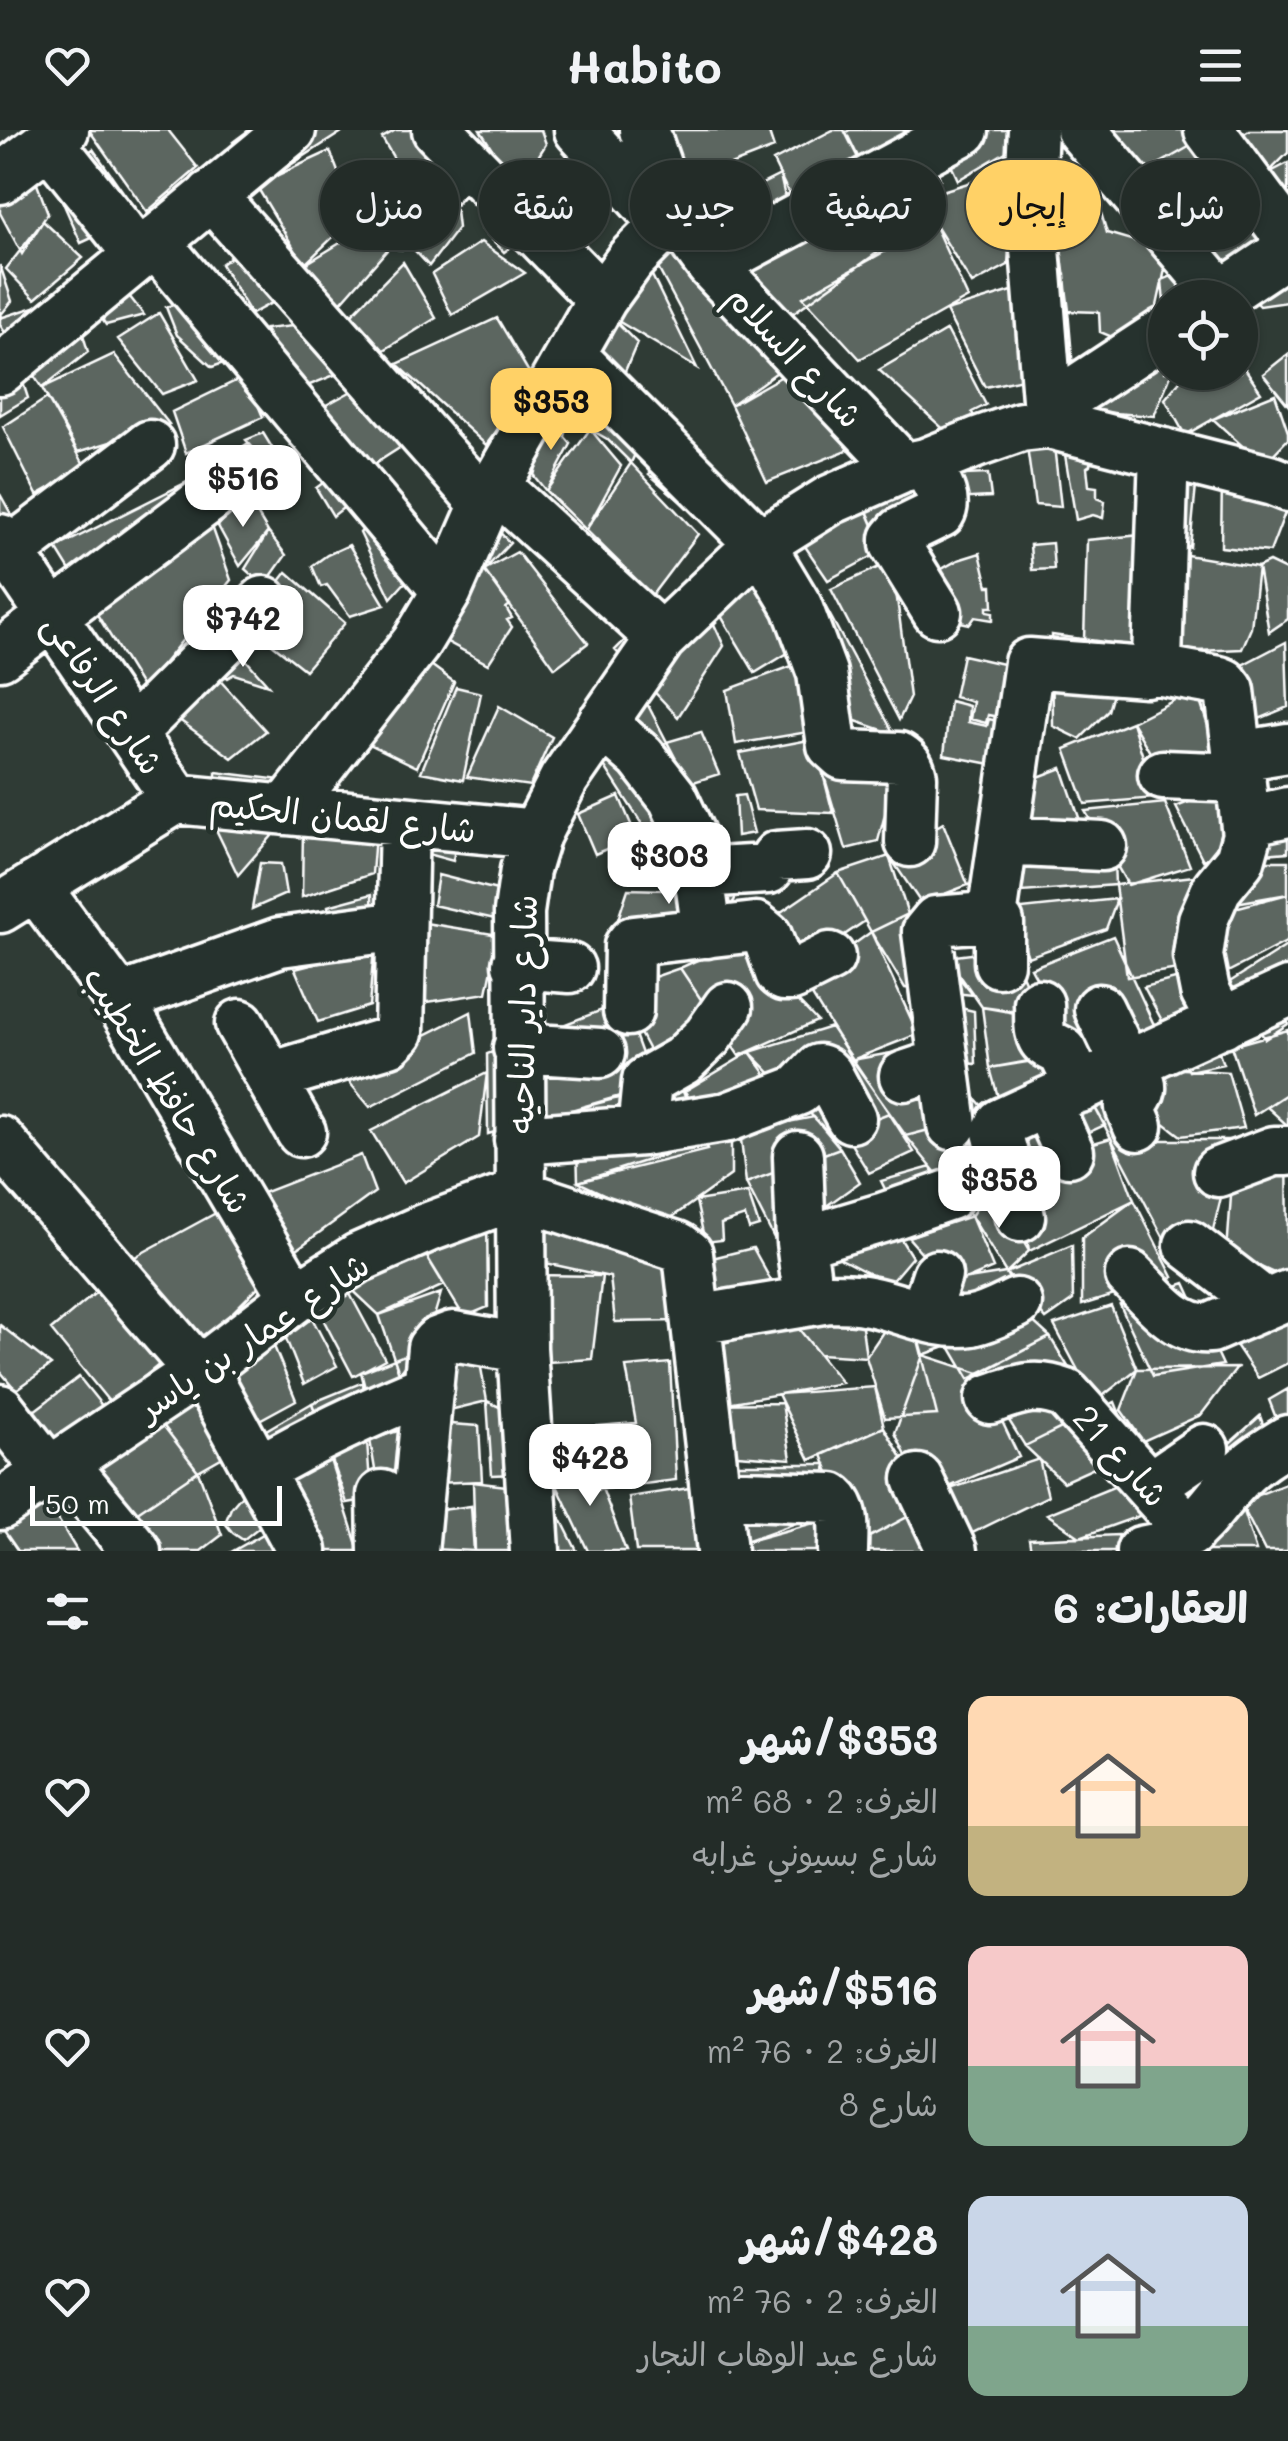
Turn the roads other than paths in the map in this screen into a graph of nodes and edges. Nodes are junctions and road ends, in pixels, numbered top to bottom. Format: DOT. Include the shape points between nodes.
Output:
graph roads {
  1 [pos="291,130"];
  2 [pos="579,130"];
  3 [pos="645,130"];
  4 [pos="964,130"];
  5 [pos="1033,130"];
  6 [pos="1081,130"];
  7 [pos="1209,130"];
  8 [pos="56,136"];
  9 [pos="450,144"];
  10 [pos="653,160"];
  11 [pos="0,179"];
  12 [pos="630,180"];
  13 [pos="212,196"];
  14 [pos="147,249"];
  15 [pos="640,250"];
  16 [pos="700,250"];
  17 [pos="712,264"];
  18 [pos="1206,280"];
  19 [pos="1243,280"];
  20 [pos="602,299"];
  21 [pos="1148,345"];
  22 [pos="570,354"];
  23 [pos="0,370"];
  24 [pos="1035,429"];
  25 [pos="150,445"];
  26 [pos="1164,453"];
  27 [pos="915,466"];
  28 [pos="1283,479"];
  29 [pos="490,495"];
  30 [pos="212,496"];
  31 [pos="760,544"];
  32 [pos="4,545"];
  33 [pos="448,591"];
  34 [pos="264,601"];
  35 [pos="937,612"];
  36 [pos="53,616"];
  37 [pos="662,638"];
  38 [pos="0,655"];
  39 [pos="1151,670"];
  40 [pos="602,723"];
  41 [pos="132,732"];
  42 [pos="1288,748"];
  43 [pos="1163,775"];
  44 [pos="1254,792"];
  45 [pos="176,799"];
  46 [pos="286,810"];
  47 [pos="404,822"];
  48 [pos="536,834"];
  49 [pos="1003,841"];
  50 [pos="910,842"];
  51 [pos="1102,846"];
  52 [pos="806,854"];
  53 [pos="699,873"];
  54 [pos="17,897"];
  55 [pos="986,917"];
  56 [pos="400,926"];
  57 [pos="707,933"];
  58 [pos="830,957"];
  59 [pos="1000,963"];
  60 [pos="517,964"];
  61 [pos="570,968"];
  62 [pos="1288,992"];
  63 [pos="120,999"];
  64 [pos="1039,1004"];
  65 [pos="728,1007"];
  66 [pos="1099,1008"];
  67 [pos="628,1011"];
  68 [pos="240,1024"];
  69 [pos="1222,1024"];
  70 [pos="518,1048"];
  71 [pos="600,1052"];
  72 [pos="1129,1066"];
  73 [pos="270,1077"];
  74 [pos="1064,1095"];
  75 [pos="851,1118"];
  76 [pos="952,1125"];
  77 [pos="1138,1126"];
  78 [pos="642,1131"];
  79 [pos="301,1132"];
  80 [pos="519,1140"];
  81 [pos="0,1141"];
  82 [pos="1288,1151"];
  83 [pos="1069,1152"];
  84 [pos="798,1156"];
  85 [pos="1218,1172"];
  86 [pos="520,1194"];
  87 [pos="949,1195"];
  88 [pos="1020,1217"];
  89 [pos="801,1242"];
  90 [pos="1189,1244"];
  91 [pos="1130,1274"];
  92 [pos="295,1298"];
  93 [pos="1277,1300"];
  94 [pos="809,1302"];
  95 [pos="1017,1303"];
  96 [pos="696,1320"];
  97 [pos="522,1348"];
  98 [pos="198,1372"];
  99 [pos="428,1388"];
  100 [pos="990,1399"];
  101 [pos="0,1410"];
  102 [pos="1288,1440"];
  103 [pos="1204,1449"];
  104 [pos="57,1469"];
  105 [pos="259,1470"];
  106 [pos="918,1478"];
  107 [pos="1150,1486"];
  108 [pos="716,1494"];
  109 [pos="382,1496"];
  110 [pos="0,1505"];
  111 [pos="1177,1543"];
  112 [pos="136,1551"];
  113 [pos="302,1551"];
  114 [pos="383,1551"];
  115 [pos="414,1551"];
  116 [pos="535,1551"];
  117 [pos="722,1551"];
  118 [pos="843,1551"];
  119 [pos="952,1551"];
  1 -- 13 [label="street"];
  2 -- 12 [label="street"];
  3 -- 10 [label="street, شارع السلام"];
  4 -- 17 [label="street"];
  5 -- 24 [label="street"];
  6 -- 18 [label="street"];
  7 -- 19 [label="street" via="1288,244"];
  8 -- 11 [label="street"];
  8 -- 14 [label="street"];
  9 -- 20 [label="street"];
  13 -- 14 [label="street"];
  13 -- 29 [label="street"];
  14 -- 23 [label="street"];
  14 -- 33 [label="street"];
  15 -- 20 [label="street"];
  16 -- 17 [label="street, شارع السلام"];
  17 -- 27 [label="street, شارع السلام"];
  20 -- 22 [label="street"];
  21 -- 24 [label="street, شارع داير الناحيه"];
  22 -- 29 [label="street"];
  22 -- 31 [label="street"];
  24 -- 26 [label="street"];
  24 -- 27 [label="street, شارع داير الناحيه"];
  25 -- 32 [label="street"];
  26 -- 28 [label="street"];
  26 -- 39 [label="street" via="1157,660"];
  27 -- 31 [label="street, شارع داير الناحيه" via="830,500"];
  27 -- 35 [label="street" via="944,500 943,509 895,539"];
  29 -- 33 [label="street"];
  29 -- 37 [label="street"];
  30 -- 36 [label="street"];
  31 -- 37 [label="street, شارع داير الناحيه"];
  31 -- 50 [label="street" via="797,606 822,674 836,751 898,757 910,768"];
  32 -- 36 [label="street, شارع الرفاعى"];
  33 -- 46 [label="street" via="416,643"];
  34 -- 41 [label="street"];
  36 -- 38 [label="street"];
  36 -- 41 [label="street, شارع الرفاعى"];
  37 -- 40 [label="street, شارع داير الناحيه"];
  39 -- 44 [label="street" via="1228,686"];
  39 -- 49 [label="street" via="1030,662"];
  40 -- 48 [label="street, شارع داير الناحيه"];
  40 -- 53 [label="street" via="642,757 673,798 695,846"];
  41 -- 45 [label="street, شارع الرفاعى"];
  42 -- 44 [label="street"];
  43 -- 44 [label="street"];
  44 -- 69 [label="street" via="1246,848 1217,888 1200,938 1205,991"];
  45 -- 46 [label="street, شارع لقمان الحكيم"];
  45 -- 54 [label="street, شارع لقمان الحكيم"];
  46 -- 47 [label="street, شارع لقمان الحكيم"];
  47 -- 48 [label="street, شارع لقمان الحكيم"];
  47 -- 56 [label="street"];
  48 -- 60 [label="street, شارع داير الناحيه" via="522,884"];
  49 -- 51 [label="street"];
  49 -- 55 [label="street" via="993,910"];
  52 -- 53 [label="street" via="777,856 765,870"];
  53 -- 57 [label="street"];
  54 -- 63 [label="street, شارع حافظ الخطيب"];
  55 -- 59 [label="street" via="999,924"];
  55 -- 76 [label="street" via="936,921 927,932 924,1070"];
  56 -- 63 [label="street" via="280,942"];
  56 -- 73 [label="street" via="397,1036"];
  57 -- 58 [label="street" via="762,930 780,973 788,977"];
  57 -- 67 [label="street" via="630,943"];
  60 -- 61 [label="street"];
  60 -- 70 [label="street, شارع داير الناحيه"];
  62 -- 69 [label="street"];
  63 -- 92 [label="street, شارع حافظ الخطيب"];
  64 -- 74 [label="street" via="1042,1036 1063,1052"];
  65 -- 78 [label="street" via="708,1036 648,1081"];
  66 -- 72 [label="street"];
  68 -- 73 [label="street"];
  69 -- 72 [label="street"];
  70 -- 71 [label="street"];
  70 -- 80 [label="street, شارع داير الناحيه"];
  72 -- 74 [label="street"];
  72 -- 77 [label="street" via="1142,1090 1130,1107"];
  73 -- 79 [label="street"];
  74 -- 83 [label="street"];
  74 -- 88 [label="street" via="998,1129"];
  75 -- 78 [label="street" via="819,1069 799,1090 728,1117"];
  78 -- 80 [label="street"];
  80 -- 86 [label="street, شارع داير الناحيه"];
  81 -- 98 [label="street"];
  82 -- 85 [label="street"];
  84 -- 89 [label="street"];
  86 -- 92 [label="street, شارع عمار بن ياسر" via="358,1258"];
  86 -- 96 [label="street" via="683,1249"];
  86 -- 97 [label="street, شارع داير الناحيه"];
  87 -- 89 [label="street" via="878,1199"];
  89 -- 94 [label="street"];
  90 -- 93 [label="street"];
  91 -- 93 [label="street" via="1190,1327 1211,1328"];
  92 -- 98 [label="street, شارع عمار بن ياسر"];
  94 -- 95 [label="street" via="931,1295 946,1320 975,1321"];
  94 -- 96 [label="street"];
  96 -- 108 [label="street"];
  97 -- 99 [label="street" via="444,1338 432,1348"];
  97 -- 116 [label="street, شارع داير الناحيه"];
  98 -- 104 [label="street, شارع عمار بن ياسر"];
  98 -- 105 [label="street"];
  99 -- 105 [label="street" via="313,1438"];
  99 -- 115 [label="street"];
  100 -- 107 [label="street, شارع 21" via="1028,1387 1066,1394"];
  101 -- 104 [label="street"];
  102 -- 111 [label="street" via="1240,1474"];
  103 -- 107 [label="street"];
  104 -- 110 [label="street, شارع عمار بن ياسر"];
  104 -- 112 [label="street"];
  105 -- 113 [label="street"];
  106 -- 119 [label="street"];
  107 -- 111 [label="street, شارع 21"];
  108 -- 117 [label="street"];
  108 -- 118 [label="street" via="832,1498 843,1514"];
  109 -- 114 [label="street"];
}
